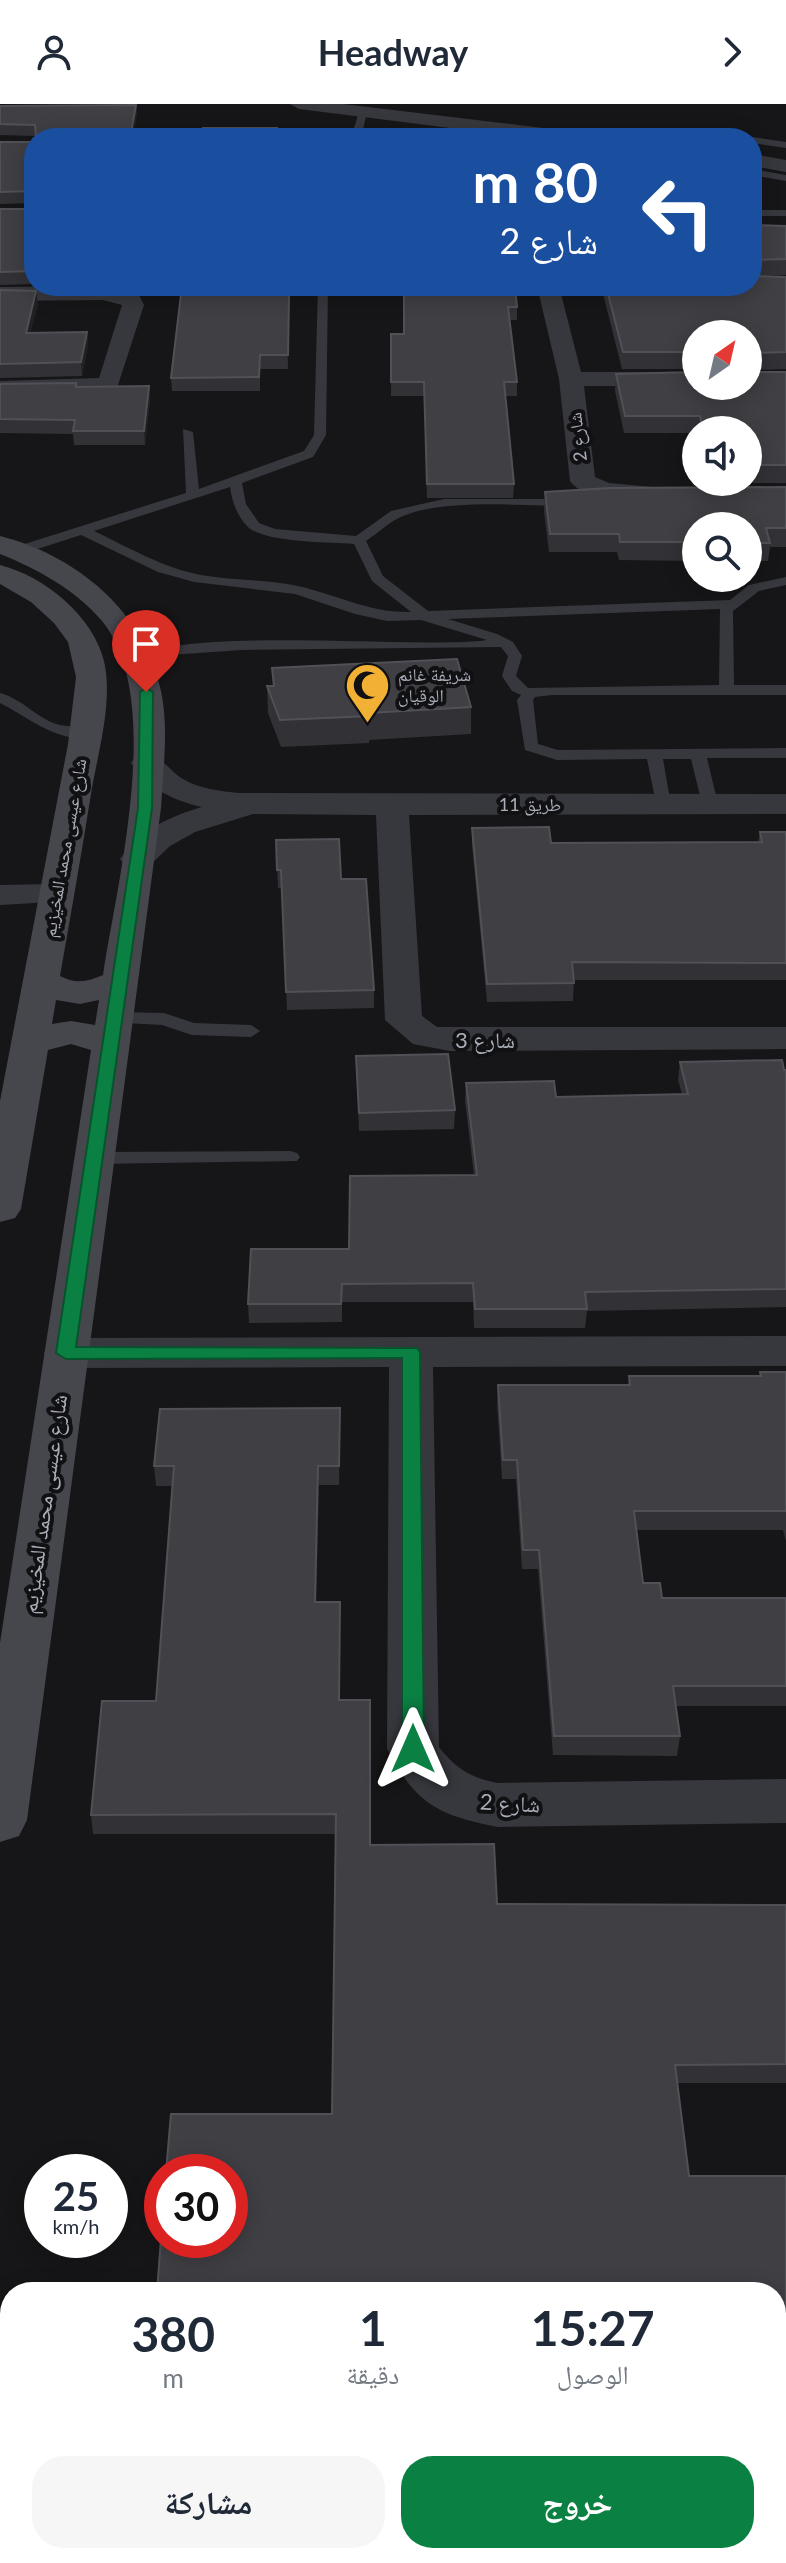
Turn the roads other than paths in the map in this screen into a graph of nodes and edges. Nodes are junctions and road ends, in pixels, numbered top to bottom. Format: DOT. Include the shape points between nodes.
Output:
graph roads {
  1 [pos="299,104"];
  2 [pos="363,112"];
  3 [pos="359,128"];
  4 [pos="472,128"];
  5 [pos="762,141"];
  6 [pos="786,145"];
  7 [pos="762,162"];
  8 [pos="786,166"];
  9 [pos="762,174"];
  10 [pos="786,178"];
  11 [pos="762,213"];
  12 [pos="786,213"];
  13 [pos="0,294"];
  14 [pos="24,294"];
  15 [pos="120,296"];
  16 [pos="323,296"];
  17 [pos="550,296"];
  18 [pos="571,379"];
  19 [pos="682,379"];
  20 [pos="0,388"];
  21 [pos="187,432"];
  22 [pos="235,481"];
  23 [pos="604,491"];
  24 [pos="682,494"];
  25 [pos="193,495"];
  26 [pos="82,530"];
  27 [pos="359,540"];
  28 [pos="6,556"];
  29 [pos="786,581"];
  30 [pos="730,604"];
  31 [pos="426,617"];
  32 [pos="508,645"];
  33 [pos="138,661"];
  34 [pos="727,688"];
  35 [pos="786,690"];
  36 [pos="529,695"];
  37 [pos="0,698"];
  38 [pos="85,732"];
  39 [pos="786,753"];
  40 [pos="654,754"];
  41 [pos="698,754"];
  42 [pos="147,763"];
  43 [pos="710,804"];
  44 [pos="786,804"];
  45 [pos="274,805"];
  46 [pos="663,805"];
  47 [pos="392,806"];
  48 [pos="137,859"];
  49 [pos="57,894"];
  50 [pos="0,895"];
  51 [pos="41,979"];
  52 [pos="114,1014"];
  53 [pos="251,1031"];
  54 [pos="786,1038"];
  55 [pos="31,1044"];
  56 [pos="290,1157"];
  57 [pos="94,1158"];
  58 [pos="4,1163"];
  59 [pos="0,1209"];
  60 [pos="786,1351"];
  61 [pos="411,1352"];
  62 [pos="66,1353"];
  63 [pos="786,1801"];
  64 [pos="0,1820"];
  1 -- 2 [label="street"];
  2 -- 3 [label="lane"];
  2 -- 4 [label="street"];
  5 -- 6 [label="lane"];
  7 -- 8 [label="street"];
  9 -- 10 [label="lane"];
  11 -- 12 [label="lane"];
  13 -- 14 [label="street"];
  15 -- 20 [label="street" via="133,305 109,383"];
  16 -- 22 [label="lane" via="319,441 300,459"];
  17 -- 18 [label="street, شارع 2"];
  18 -- 19 [label="street"];
  18 -- 23 [label="street, شارع 2" via="583,481"];
  21 -- 25 [label="lane"];
  22 -- 25 [label="lane"];
  22 -- 27 [label="lane" via="239,504 254,526 273,533"];
  23 -- 24 [label="street"];
  23 -- 27 [label="lane" via="559,504 420,507 396,514"];
  25 -- 26 [label="lane"];
  26 -- 28 [label="lane"];
  26 -- 31 [label="lane" via="163,569 199,579 297,590 387,617"];
  27 -- 31 [label="lane" via="377,578"];
  28 -- 33 [label="street, شارع عيسى محمد المخيزيم" via="87,590 129,635"];
  28 -- 38 [label="street, شارع عيسى محمد المخيزيم" via="65,617 88,658"];
  29 -- 30 [label="lane" via="754,588"];
  30 -- 31 [label="lane"];
  30 -- 34 [label="lane" via="725,619"];
  31 -- 32 [label="lane"];
  32 -- 33 [label="lane" via="242,646 167,651"];
  32 -- 36 [label="lane" via="515,656 509,676"];
  33 -- 42 [label="street, شارع عيسى محمد المخيزيم" via="146,692"];
  34 -- 35 [label="lane"];
  34 -- 36 [label="lane" via="552,690"];
  36 -- 40 [label="lane" via="525,700 531,747 541,752"];
  37 -- 38 [label="lane" via="51,728"];
  38 -- 49 [label="street, شارع عيسى محمد المخيزيم"];
  39 -- 41 [label="lane"];
  40 -- 41 [label="lane"];
  40 -- 46 [label="lane"];
  41 -- 43 [label="lane"];
  42 -- 45 [label="street, طريق 11" via="163,780 192,796"];
  42 -- 48 [label="street, شارع عيسى محمد المخيزيم"];
  43 -- 44 [label="street, طريق 11"];
  43 -- 46 [label="street, طريق 11"];
  45 -- 47 [label="street, طريق 11"];
  45 -- 48 [label="street, طريق 11" via="191,821 160,837"];
  46 -- 47 [label="street, طريق 11"];
  47 -- 54 [label="street, شارع 3" via="404,1020 417,1032 450,1040"];
  48 -- 52 [label="street, شارع عيسى محمد المخيزيم"];
  49 -- 50 [label="street"];
  49 -- 51 [label="street, شارع عيسى محمد المخيزيم"];
  51 -- 52 [label="street" via="54,990 101,991"];
  51 -- 55 [label="street, شارع عيسى محمد المخيزيم"];
  52 -- 53 [label="lane" via="164,1019 192,1029"];
  52 -- 55 [label="street" via="95,1035 73,1031"];
  52 -- 57 [label="street, شارع عيسى محمد المخيزيم"];
  55 -- 58 [label="street, شارع عيسى محمد المخيزيم"];
  56 -- 57 [label="lane"];
  57 -- 62 [label="street, شارع عيسى محمد المخيزيم"];
  58 -- 59 [label="street, شارع عيسى محمد المخيزيم"];
  60 -- 61 [label="street"];
  61 -- 62 [label="street"];
  61 -- 63 [label="street, شارع 2" via="413,1749 424,1770 443,1789 469,1801 498,1805"];
  62 -- 64 [label="street, شارع عيسى محمد المخيزيم"];
}
